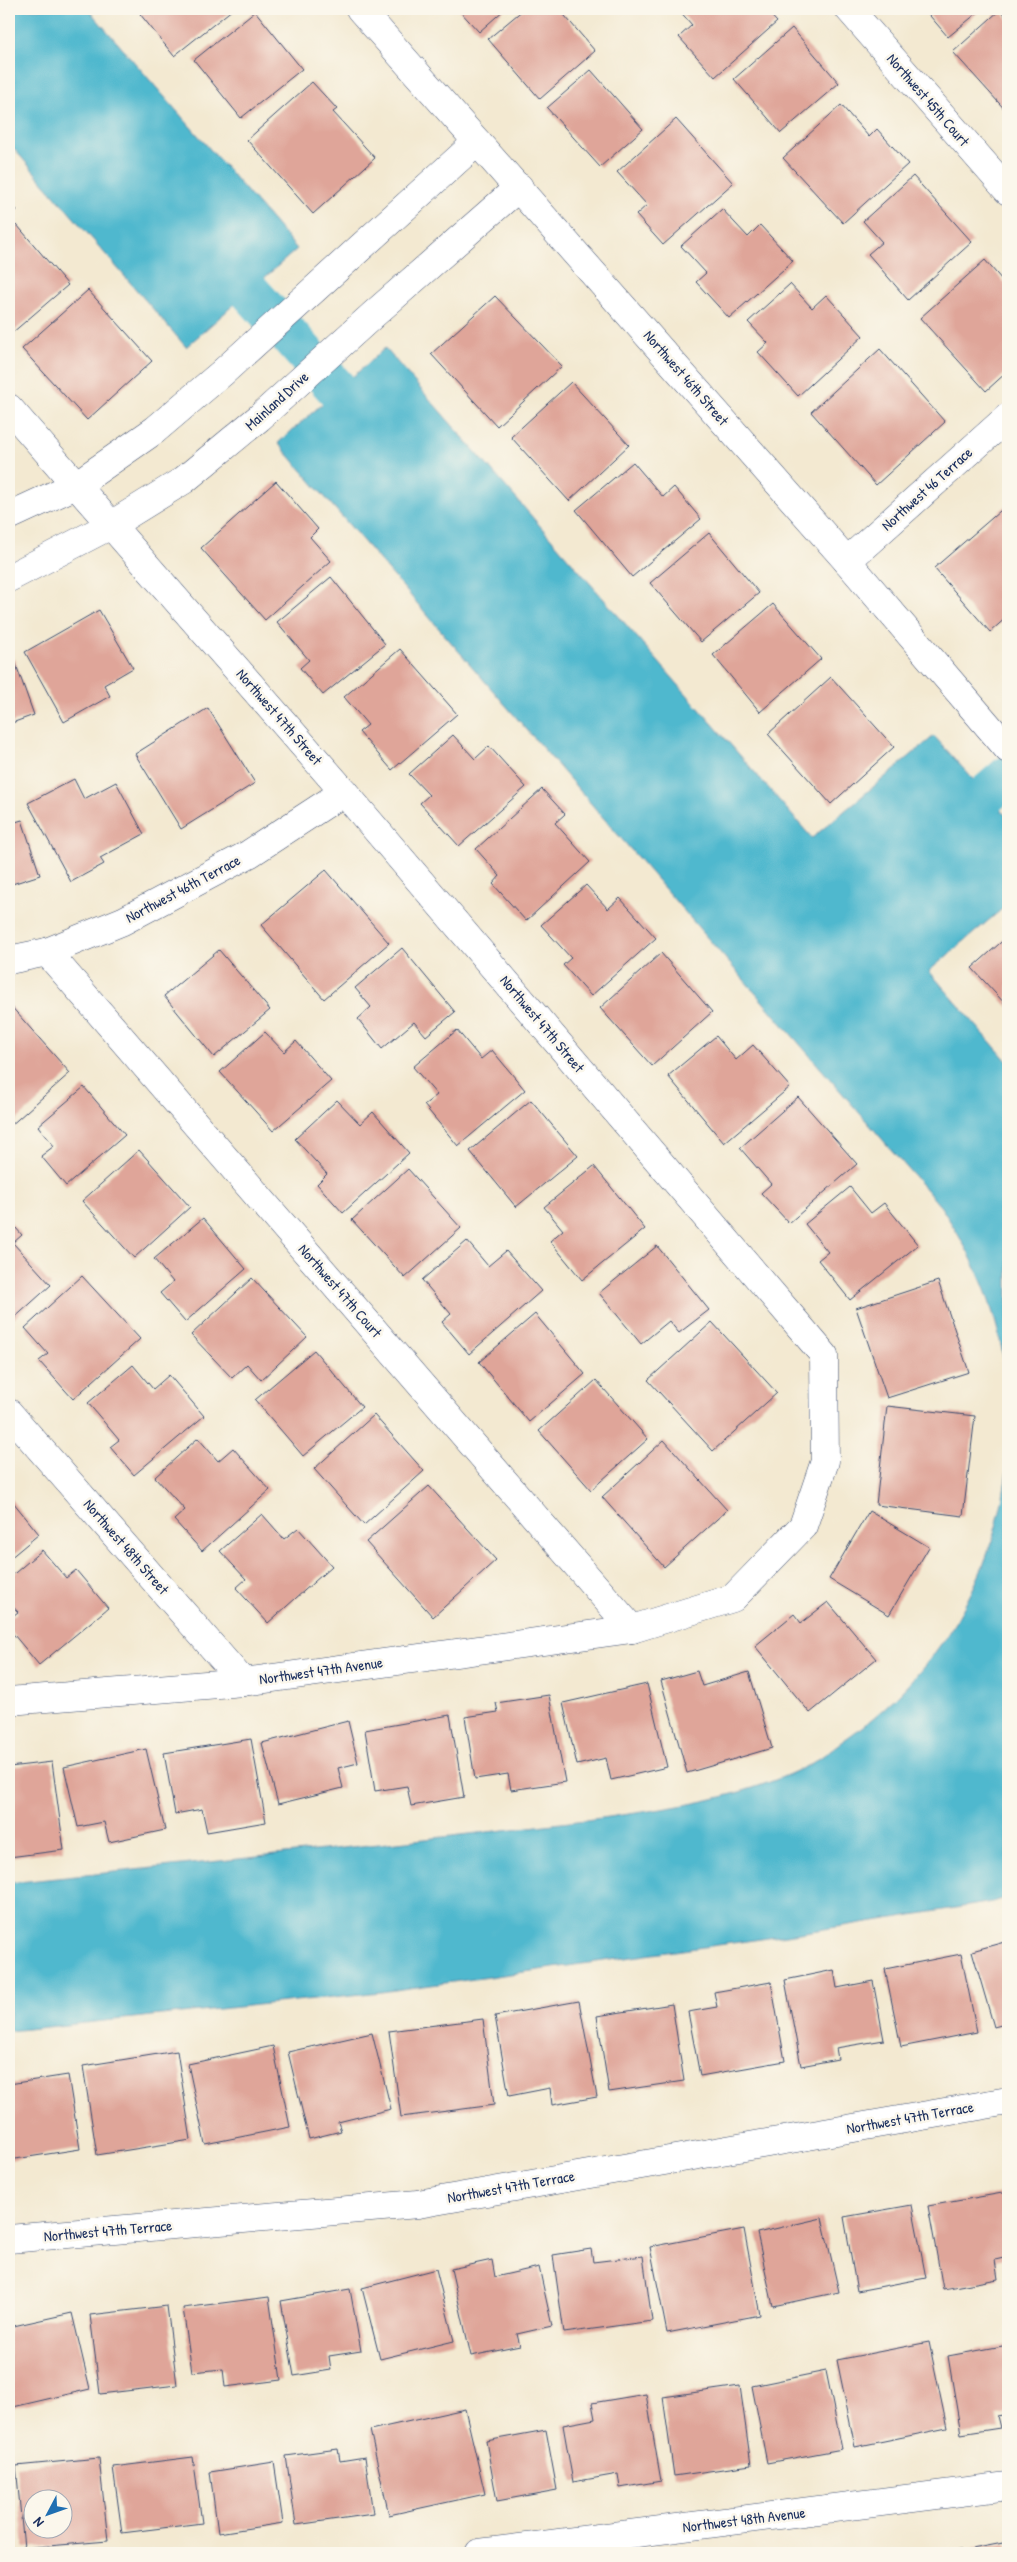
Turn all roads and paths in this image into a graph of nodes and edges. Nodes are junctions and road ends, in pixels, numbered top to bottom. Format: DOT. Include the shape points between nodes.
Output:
graph roads {
  1 [pos="360,9"];
  2 [pos="849,9"];
  3 [pos="477,142"];
  4 [pos="519,187"];
  5 [pos="1008,191"];
  6 [pos="9,408"];
  7 [pos="1008,417"];
  8 [pos="76,485"];
  9 [pos="9,516"];
  10 [pos="111,525"];
  11 [pos="847,561"];
  12 [pos="9,578"];
  13 [pos="1008,749"];
  14 [pos="344,792"];
  15 [pos="48,952"];
  16 [pos="9,960"];
  17 [pos="9,1413"];
  18 [pos="632,1629"];
  19 [pos="243,1682"];
  20 [pos="9,1701"];
  21 [pos="1008,2101"];
  22 [pos="9,2239"];
  23 [pos="1008,2486"];
  24 [pos="479,2553"];
  1 -- 3 [label="street, Northwest 46th Street"];
  2 -- 5 [label="street, Northwest 45th Court"];
  3 -- 4 [label="street, Northwest 46th Street"];
  3 -- 8 [label="street" via="222,373 155,430"];
  4 -- 10 [label="street, Mainland Drive" via="259,418 184,480"];
  4 -- 11 [label="street, Northwest 46th Street"];
  6 -- 8 [label="street, Northwest 47th Street"];
  7 -- 11 [label="street, Northwest 46 Terrace"];
  8 -- 9 [label="street"];
  8 -- 10 [label="street, Northwest 47th Street"];
  10 -- 12 [label="street, Mainland Drive"];
  10 -- 14 [label="street, Northwest 47th Street"];
  11 -- 13 [label="street, Northwest 46th Street"];
  14 -- 15 [label="street, Northwest 46th Terrace" via="249,854 123,921"];
  14 -- 18 [label="street, Northwest 47th Street" via="824,1355 824,1461 803,1526 733,1598"];
  15 -- 16 [label="street, Northwest 46th Terrace"];
  15 -- 18 [label="street, Northwest 47th Court"];
  17 -- 19 [label="street, Northwest 48th Street"];
  18 -- 19 [label="street, Northwest 47th Avenue"];
  19 -- 20 [label="street, Northwest 47th Avenue"];
  21 -- 22 [label="street, Northwest 47th Terrace" via="418,2204"];
  23 -- 24 [label="street, Northwest 48th Avenue"];
}
